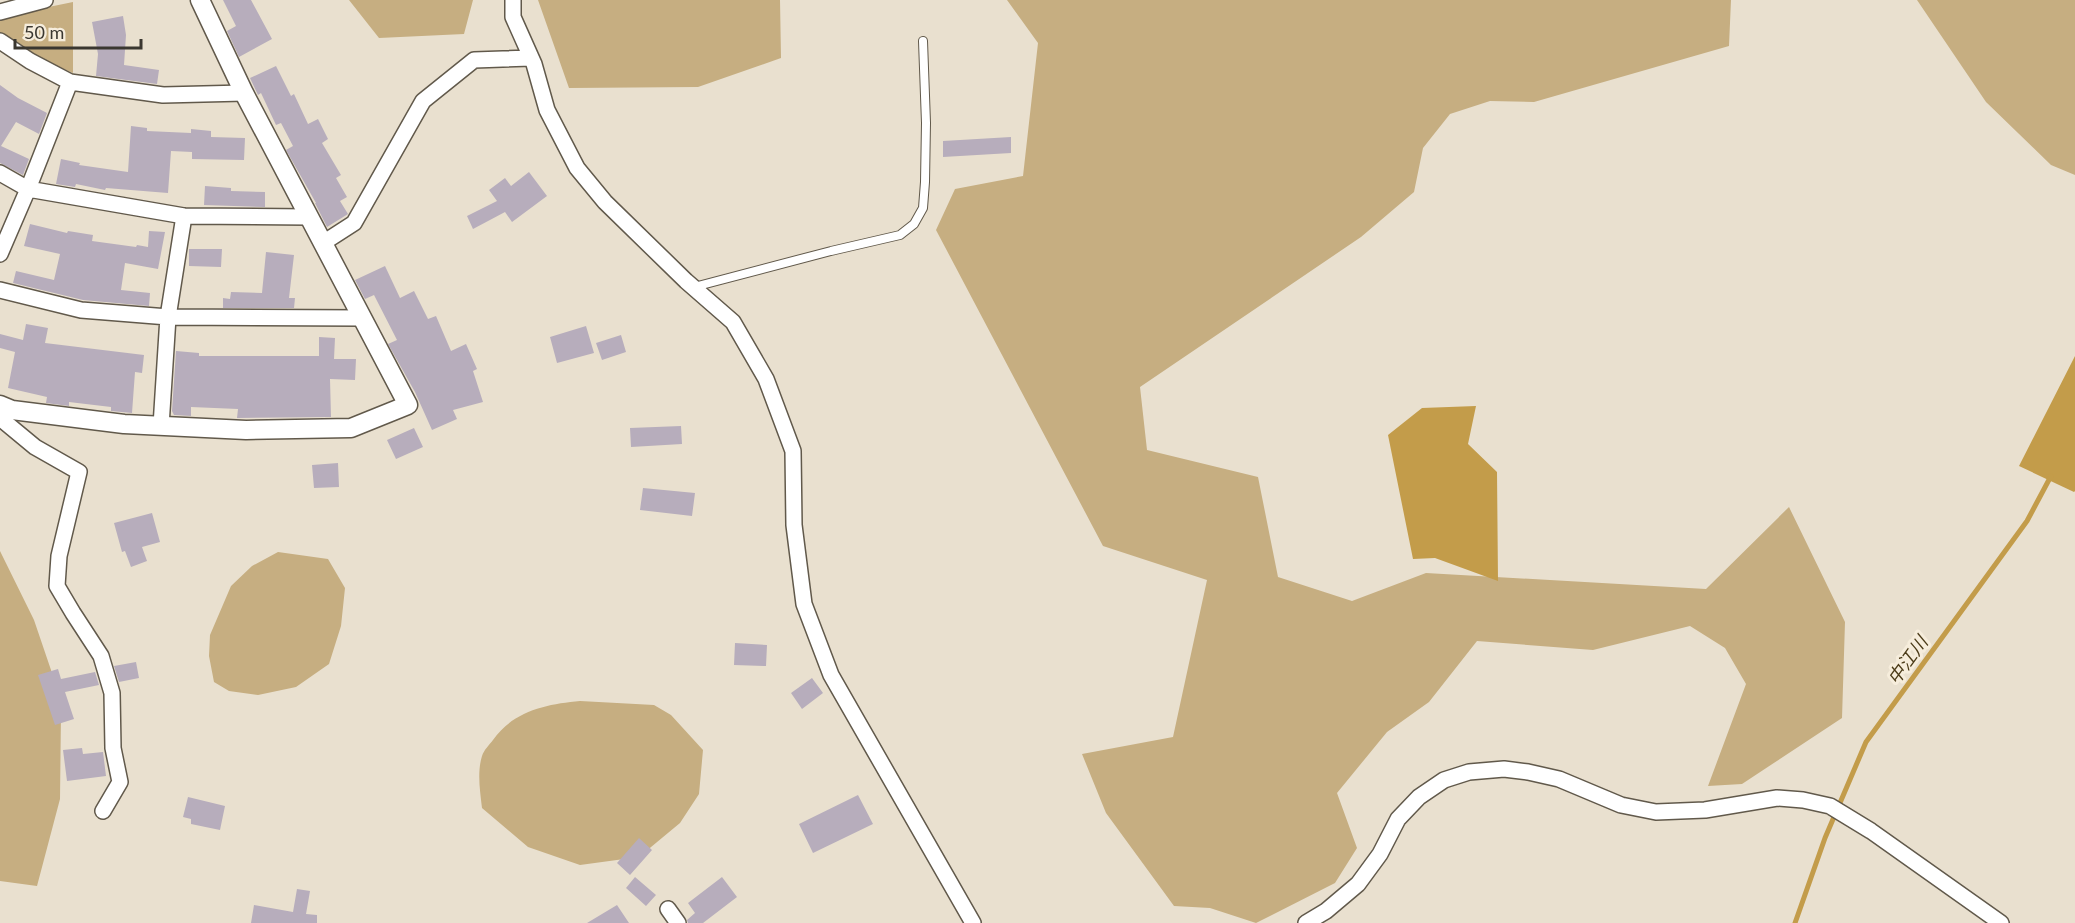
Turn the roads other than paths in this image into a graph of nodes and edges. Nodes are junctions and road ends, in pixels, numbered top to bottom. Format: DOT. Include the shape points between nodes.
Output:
graph roads {
  1 [pos="45,0"];
  2 [pos="200,0"];
  3 [pos="513,0"];
  4 [pos="0,12"];
  5 [pos="0,41"];
  6 [pos="923,41"];
  7 [pos="531,58"];
  8 [pos="70,82"];
  9 [pos="244,93"];
  10 [pos="0,173"];
  11 [pos="28,189"];
  12 [pos="184,216"];
  13 [pos="309,217"];
  14 [pos="323,243"];
  15 [pos="0,254"];
  16 [pos="694,287"];
  17 [pos="0,290"];
  18 [pos="168,317"];
  19 [pos="363,318"];
  20 [pos="0,405"];
  21 [pos="0,418"];
  22 [pos="160,426"];
  23 [pos="103,811"];
  24 [pos="668,909"];
  25 [pos="678,923"];
  26 [pos="973,923"];
  27 [pos="1306,923"];
  28 [pos="2001,923"];
  1 -- 4 [label="street"];
  2 -- 9 [label="street"];
  3 -- 7 [label="street" via="513,17"];
  5 -- 8 [label="street"];
  6 -- 16 [label="lane" via="925,182 923,208 914,224 900,235"];
  7 -- 14 [label="street" via="474,60 423,101 354,223"];
  7 -- 16 [label="street" via="547,110 577,168 605,202"];
  8 -- 9 [label="street" via="163,95"];
  8 -- 11 [label="street"];
  9 -- 13 [label="street"];
  10 -- 11 [label="street"];
  11 -- 12 [label="street"];
  11 -- 15 [label="street"];
  12 -- 13 [label="street"];
  12 -- 18 [label="street"];
  13 -- 14 [label="street"];
  14 -- 19 [label="street"];
  16 -- 26 [label="street" via="733,322 766,379 793,451 794,525 804,604 831,675"];
  17 -- 18 [label="street" via="81,310"];
  18 -- 19 [label="street"];
  18 -- 22 [label="street"];
  19 -- 22 [label="street" via="408,405 351,428"];
  20 -- 22 [label="street"];
  21 -- 23 [label="street" via="35,447 79,472 59,556 57,586 101,656 112,693 113,748 120,782"];
  24 -- 25 [label="street"];
  27 -- 28 [label="street" via="1358,884 1380,854 1398,819 1419,797 1443,780 1469,772 1504,769 1559,779 1621,805 1656,812 1705,810 1777,798 1803,800 1837,810"];
}
